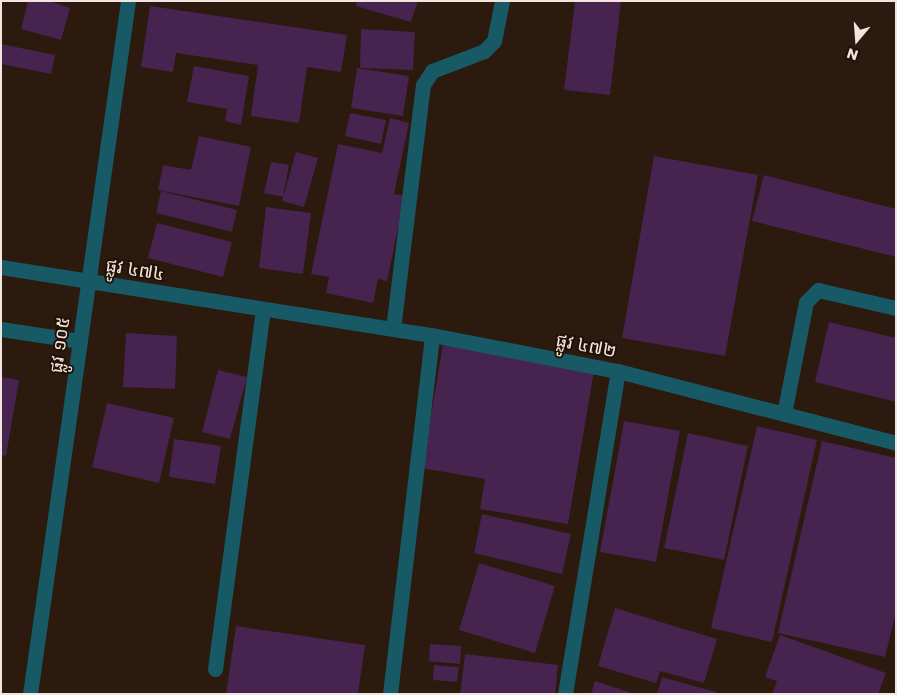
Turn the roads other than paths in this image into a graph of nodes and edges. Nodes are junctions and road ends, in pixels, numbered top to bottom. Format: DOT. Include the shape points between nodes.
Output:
graph roads {
  1 [pos="128,1"];
  2 [pos="502,1"];
  3 [pos="1,267"];
  4 [pos="87,282"];
  5 [pos="896,308"];
  6 [pos="263,309"];
  7 [pos="393,329"];
  8 [pos="7,330"];
  9 [pos="432,335"];
  10 [pos="79,341"];
  11 [pos="618,371"];
  12 [pos="784,414"];
  13 [pos="896,444"];
  14 [pos="215,669"];
  15 [pos="30,694"];
  16 [pos="390,694"];
  17 [pos="565,694"];
  1 -- 4 [label="street, ផ្លូវ ១០៥"];
  2 -- 7 [label="street" via="494,41 484,52 432,71 423,85"];
  3 -- 4 [label="street, ផ្លូវ ៤៧៤"];
  4 -- 6 [label="street, ផ្លូវ ៤៧៤"];
  4 -- 10 [label="street, ផ្លូវ ១០៥"];
  5 -- 12 [label="street" via="818,290 806,302"];
  6 -- 7 [label="street, ផ្លូវ ៤៧២"];
  6 -- 14 [label="street"];
  7 -- 9 [label="street, ផ្លូវ ៤៧២"];
  8 -- 10 [label="street"];
  9 -- 11 [label="street, ផ្លូវ ៤៧២"];
  9 -- 16 [label="street"];
  10 -- 15 [label="street, ផ្លូវ ១០៥"];
  11 -- 12 [label="street, ផ្លូវ ៤៧២"];
  11 -- 17 [label="street"];
  12 -- 13 [label="street, ផ្លូវ ៤៧២"];
}
